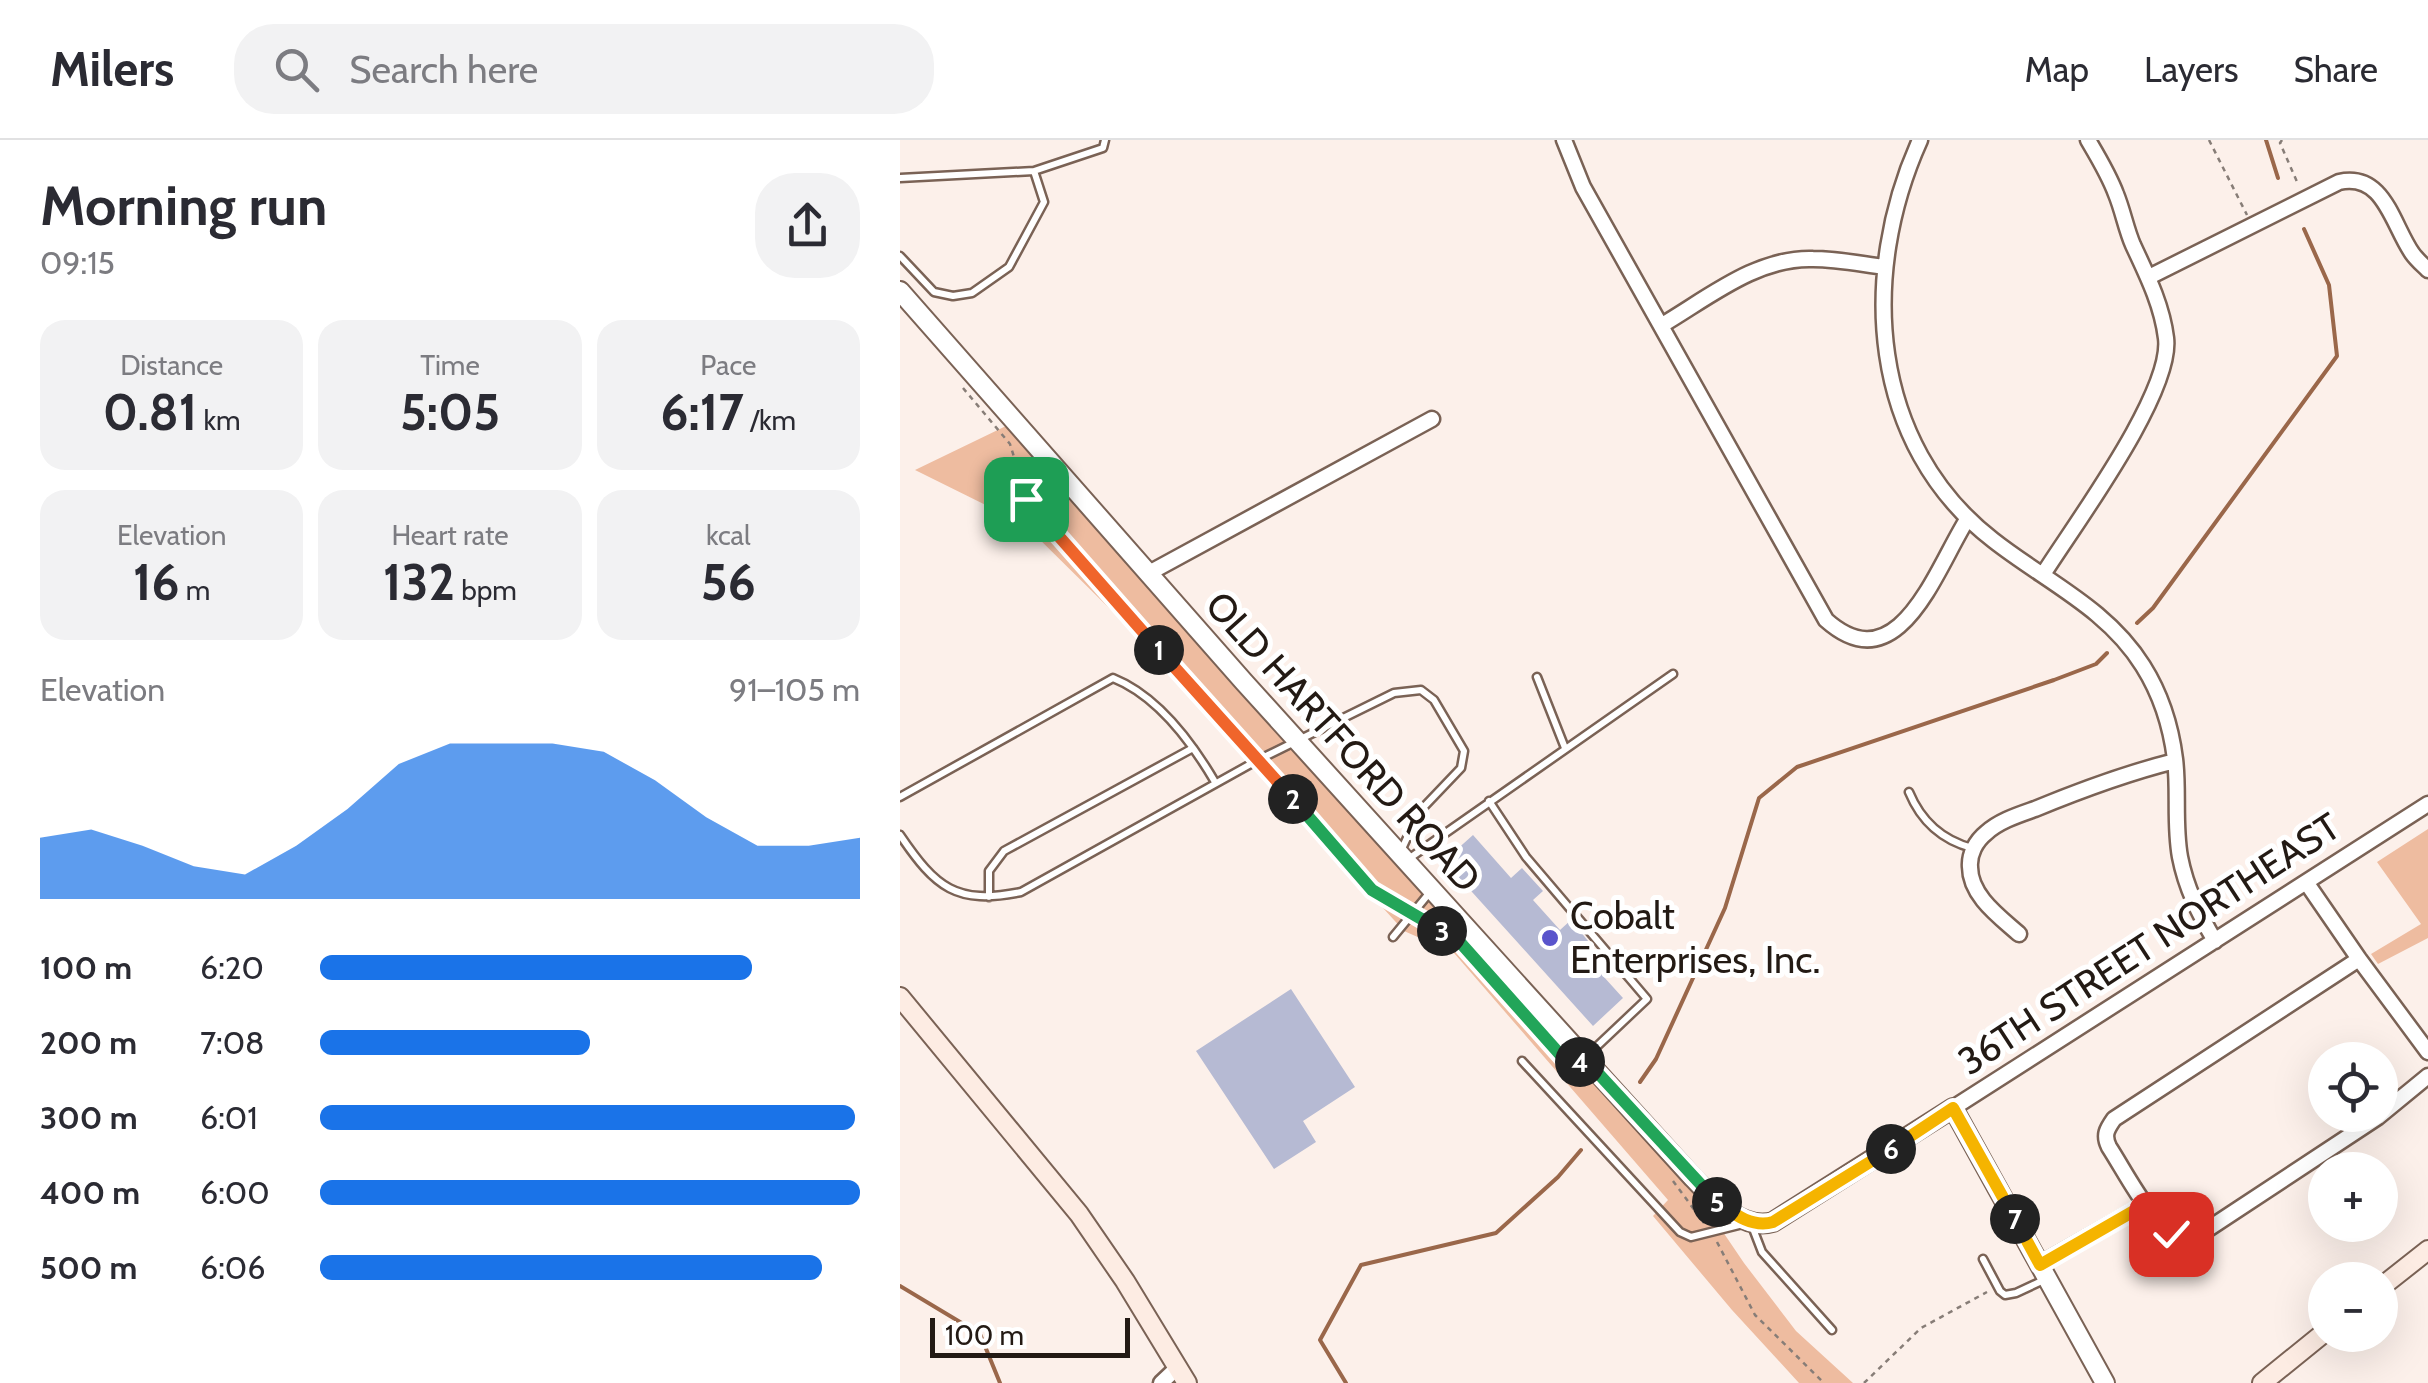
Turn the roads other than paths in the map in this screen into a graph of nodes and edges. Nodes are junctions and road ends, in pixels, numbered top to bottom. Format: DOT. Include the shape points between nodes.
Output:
graph roads {
  1 [pos="1105,140"];
  2 [pos="1564,140"];
  3 [pos="1920,140"];
  4 [pos="2088,140"];
  5 [pos="1034,171"];
  6 [pos="900,178"];
  7 [pos="900,256"];
  8 [pos="1885,267"];
  9 [pos="2428,270"];
  10 [pos="2149,276"];
  11 [pos="900,291"];
  12 [pos="1662,325"];
  13 [pos="1432,420"];
  14 [pos="1968,518"];
  15 [pos="1149,573"];
  16 [pos="2044,573"];
  17 [pos="1673,674"];
  18 [pos="1537,677"];
  19 [pos="1296,740"];
  20 [pos="1192,748"];
  21 [pos="1566,748"];
  22 [pos="2176,760"];
  23 [pos="1215,782"];
  24 [pos="1909,792"];
  25 [pos="900,796"];
  26 [pos="1489,800"];
  27 [pos="2428,804"];
  28 [pos="900,836"];
  29 [pos="1974,848"];
  30 [pos="1403,858"];
  31 [pos="2306,882"];
  32 [pos="1432,890"];
  33 [pos="989,897"];
  34 [pos="2020,934"];
  35 [pos="1393,937"];
  36 [pos="2214,940"];
  37 [pos="2358,960"];
  38 [pos="900,997"];
  39 [pos="2428,1052"];
  40 [pos="1522,1061"];
  41 [pos="1578,1064"];
  42 [pos="2428,1076"];
  43 [pos="1953,1108"];
  44 [pos="2146,1204"];
  45 [pos="1751,1222"];
  46 [pos="2428,1250"];
  47 [pos="1983,1258"];
  48 [pos="2043,1272"];
  49 [pos="2398,1274"];
  50 [pos="1832,1330"];
  51 [pos="2308,1346"];
  52 [pos="1182,1375"];
  53 [pos="1160,1383"];
  54 [pos="2105,1383"];
  55 [pos="2262,1383"];
  1 -- 5 [label="lane" via="1103,148"];
  2 -- 12 [label="street"];
  3 -- 8 [label="street" via="1902,186"];
  4 -- 10 [label="street"];
  5 -- 6 [label="lane"];
  5 -- 7 [label="lane" via="1044,202 1008,267 972,294 934,292"];
  8 -- 12 [label="street" via="1812,258 1775,264"];
  8 -- 14 [label="street" via="1882,328 1895,400 1925,464"];
  9 -- 10 [label="street" via="2372,186 2350,180"];
  10 -- 16 [label="street" via="2166,338 2164,371"];
  11 -- 15 [label="street, OLD HARTFORD ROAD"];
  12 -- 14 [label="street" via="1817,608 1838,630 1866,640 1898,630"];
  13 -- 15 [label="street"];
  14 -- 16 [label="street"];
  15 -- 19 [label="street, OLD HARTFORD ROAD"];
  16 -- 22 [label="street" via="2108,622 2144,667"];
  17 -- 21 [label="lane"];
  18 -- 21 [label="lane"];
  19 -- 23 [label="lane"];
  19 -- 30 [label="street, OLD HARTFORD ROAD"];
  19 -- 30 [label="lane" via="1394,694 1420,690 1434,700 1464,751 1461,768 1419,812"];
  20 -- 23 [label="lane"];
  20 -- 25 [label="lane" via="1146,698 1113,678"];
  20 -- 33 [label="lane" via="1004,852 989,871"];
  21 -- 26 [label="lane"];
  22 -- 29 [label="street" via="2006,820"];
  22 -- 36 [label="street" via="2180,856"];
  23 -- 33 [label="lane" via="1021,892"];
  24 -- 29 [label="lane" via="1938,832"];
  26 -- 30 [label="lane"];
  26 -- 41 [label="lane" via="1526,857 1647,999"];
  27 -- 31 [label="street, 36TH STREET NORTHEAST"];
  28 -- 33 [label="lane" via="948,890"];
  29 -- 34 [label="street" via="1974,885"];
  30 -- 32 [label="street, OLD HARTFORD ROAD"];
  31 -- 36 [label="street, 36TH STREET NORTHEAST"];
  31 -- 37 [label="street"];
  32 -- 35 [label="lane"];
  32 -- 41 [label="street, OLD HARTFORD ROAD"];
  36 -- 43 [label="street, 36TH STREET NORTHEAST"];
  37 -- 39 [label="street"];
  37 -- 44 [label="street" via="2114,1119 2105,1140"];
  38 -- 52 [label="main road" via="1079,1214"];
  40 -- 45 [label="lane" via="1680,1232 1691,1237"];
  41 -- 45 [label="street, OLD HARTFORD ROAD" via="1718,1203"];
  42 -- 44 [label="street" via="2199,1235 2184,1241 2171,1234"];
  43 -- 45 [label="street, 36TH STREET NORTHEAST" via="1792,1212"];
  43 -- 48 [label="street"];
  44 -- 48 [label="street"];
  45 -- 50 [label="lane" via="1762,1252"];
  46 -- 49 [label="main road"];
  47 -- 48 [label="lane" via="1997,1287 2010,1296"];
  48 -- 54 [label="street"];
  51 -- 55 [label="main road"];
  52 -- 53 [label="street"];
}
